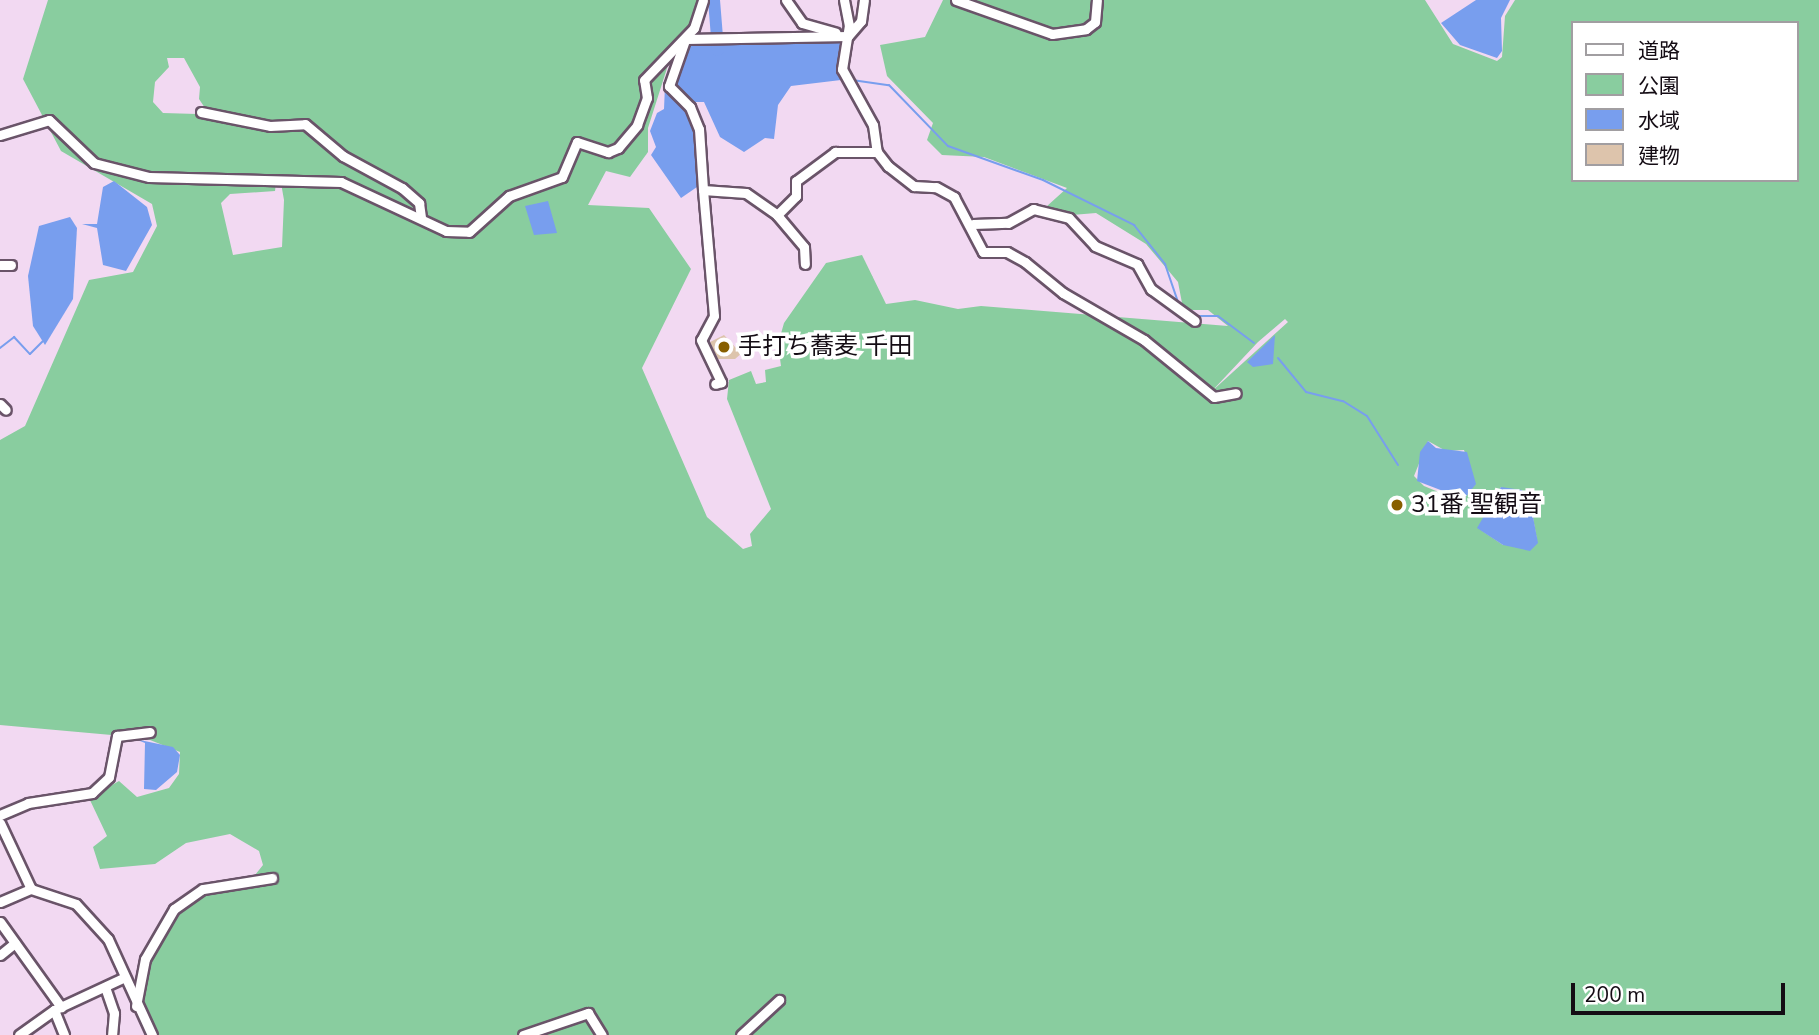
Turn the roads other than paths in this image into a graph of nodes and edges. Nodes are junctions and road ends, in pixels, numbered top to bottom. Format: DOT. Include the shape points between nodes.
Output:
graph roads {
  1 [pos="704,0"];
  2 [pos="786,0"];
  3 [pos="844,0"];
  4 [pos="864,0"];
  5 [pos="957,0"];
  6 [pos="1097,0"];
  7 [pos="848,36"];
  8 [pos="686,38"];
  9 [pos="201,112"];
  10 [pos="0,135"];
  11 [pos="877,152"];
  12 [pos="703,190"];
  13 [pos="777,215"];
  14 [pos="421,218"];
  15 [pos="973,224"];
  16 [pos="805,264"];
  17 [pos="0,265"];
  18 [pos="11,265"];
  19 [pos="1195,321"];
  20 [pos="715,384"];
  21 [pos="1236,393"];
  22 [pos="150,732"];
  23 [pos="0,815"];
  24 [pos="0,823"];
  25 [pos="272,878"];
  26 [pos="31,889"];
  27 [pos="0,902"];
  28 [pos="0,922"];
  29 [pos="15,943"];
  30 [pos="0,955"];
  31 [pos="123,978"];
  32 [pos="106,988"];
  33 [pos="779,1000"];
  34 [pos="136,1006"];
  35 [pos="57,1008"];
  36 [pos="19,1035"];
  37 [pos="64,1035"];
  38 [pos="111,1035"];
  39 [pos="152,1035"];
  40 [pos="523,1035"];
  41 [pos="603,1035"];
  42 [pos="741,1035"];
  1 -- 8 [label="street" via="699,20"];
  2 -- 7 [label="street" via="802,23"];
  3 -- 7 [label="street"];
  4 -- 7 [label="street" via="861,21"];
  5 -- 6 [label="street" via="1052,34 1086,29 1095,22"];
  7 -- 8 [label="street"];
  7 -- 11 [label="street" via="846,80 873,125"];
  8 -- 12 [label="street" via="669,86 690,107 699,129"];
  8 -- 14 [label="street" via="645,80 648,97 637,125 618,148 608,152 577,142 562,177 509,196 469,232 446,231"];
  9 -- 14 [label="street" via="270,126 305,124 343,156 401,188 419,203"];
  10 -- 14 [label="street" via="49,120 94,163 149,177 341,182"];
  11 -- 13 [label="street" via="835,152 796,181 796,196"];
  11 -- 15 [label="street" via="914,186 948,193"];
  12 -- 13 [label="street" via="746,193"];
  12 -- 20 [label="street" via="714,316 701,340 722,382"];
  13 -- 16 [label="street" via="804,247"];
  15 -- 19 [label="street" via="1008,223 1033,209 1069,218 1094,246 1137,264 1151,289"];
  15 -- 21 [label="street" via="983,252 1007,252 1026,262 1063,293 1144,340 1214,397"];
  17 -- 18 [label="street"];
  22 -- 23 [label="street" via="117,736 109,777 92,793 28,803"];
  24 -- 26 [label="street"];
  25 -- 34 [label="street" via="203,889 174,909 145,959"];
  26 -- 27 [label="street"];
  26 -- 31 [label="street" via="76,904 88,915 108,939"];
  28 -- 29 [label="street"];
  29 -- 30 [label="street"];
  29 -- 35 [label="street"];
  31 -- 32 [label="street"];
  31 -- 34 [label="street"];
  32 -- 35 [label="street"];
  32 -- 38 [label="street" via="114,1013"];
  33 -- 42 [label="street"];
  34 -- 39 [label="street"];
  35 -- 36 [label="street"];
  35 -- 37 [label="street"];
  40 -- 41 [label="street" via="588,1013"];
}
